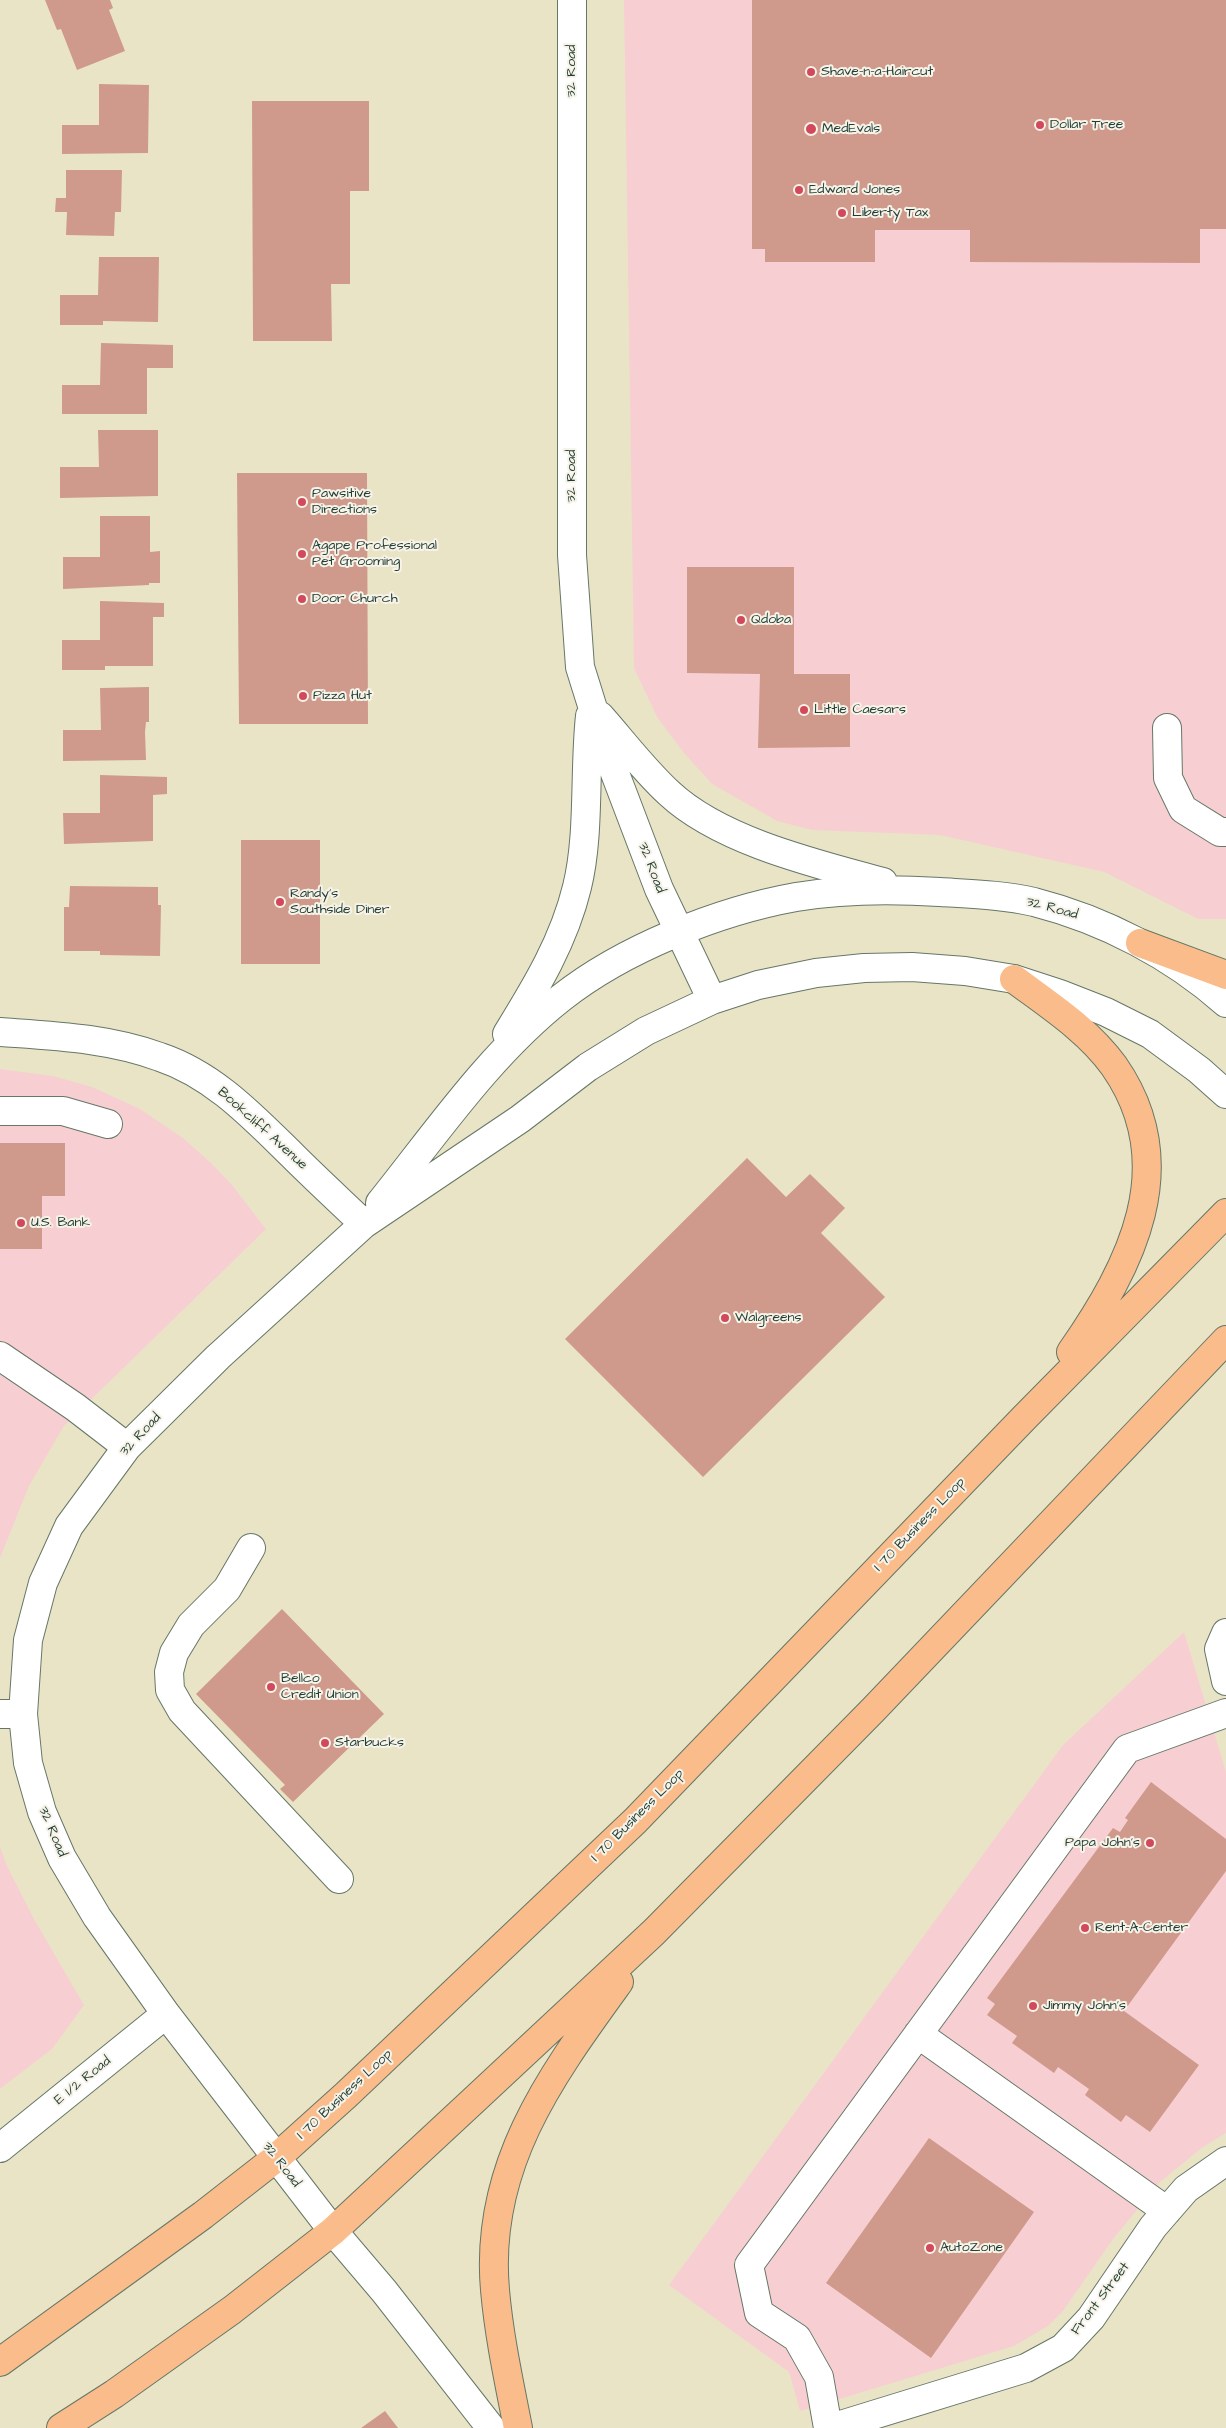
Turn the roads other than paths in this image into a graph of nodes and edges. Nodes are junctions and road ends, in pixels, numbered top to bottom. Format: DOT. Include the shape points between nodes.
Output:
graph roads {
  1 [pos="572,0"];
  2 [pos="591,705"];
  3 [pos="1167,728"];
  4 [pos="1226,832"];
  5 [pos="913,890"];
  6 [pos="680,933"];
  7 [pos="1140,943"];
  8 [pos="1226,975"];
  9 [pos="1014,980"];
  10 [pos="712,1000"];
  11 [pos="1226,1003"];
  12 [pos="0,1032"];
  13 [pos="482,1074"];
  14 [pos="1226,1094"];
  15 [pos="0,1111"];
  16 [pos="108,1124"];
  17 [pos="1226,1213"];
  18 [pos="364,1224"];
  19 [pos="1226,1340"];
  20 [pos="0,1356"];
  21 [pos="1226,1362"];
  22 [pos="1197,1370"];
  23 [pos="1024,1418"];
  24 [pos="126,1447"];
  25 [pos="251,1548"];
  26 [pos="1226,1632"];
  27 [pos="1226,1681"];
  28 [pos="1226,1713"];
  29 [pos="12,1714"];
  30 [pos="339,1879"];
  31 [pos="654,1932"];
  32 [pos="166,2014"];
  33 [pos="918,2034"];
  34 [pos="0,2148"];
  35 [pos="276,2158"];
  36 [pos="1226,2161"];
  37 [pos="1167,2211"];
  38 [pos="333,2231"];
  39 [pos="0,2362"];
  40 [pos="61,2428"];
  41 [pos="491,2428"];
  42 [pos="518,2428"];
  43 [pos="829,2428"];
  1 -- 2 [label="street, 32 Road" via="572,555 580,667"];
  2 -- 5 [label="street" via="670,794 703,818 786,855"];
  2 -- 6 [label="street, 32 Road" via="659,889"];
  2 -- 13 [label="street" via="578,886 551,960"];
  3 -- 4 [label="street" via="1168,778 1184,810 1220,832"];
  5 -- 6 [label="street, 32 Road" via="852,891 796,897 740,910"];
  5 -- 7 [label="street, 32 Road" via="1032,902 1084,917"];
  6 -- 10 [label="street, 32 Road"];
  6 -- 13 [label="street, 32 Road" via="617,959 562,998 522,1031"];
  7 -- 8 [label="main road"];
  7 -- 11 [label="street, 32 Road" via="1203,983"];
  9 -- 10 [label="street, 32 Road" via="965,971 864,968 758,985"];
  9 -- 14 [label="street, 32 Road" via="1106,1012 1150,1034"];
  9 -- 23 [label="main road" via="1067,1018 1114,1066 1136,1109 1147,1164 1146,1194 1140,1223 1125,1261 1089,1326"];
  10 -- 18 [label="street, 32 Road" via="646,1031 588,1067 520,1119"];
  12 -- 18 [label="street, Bookcliff Avenue" via="84,1038 126,1046 162,1057 194,1072 252,1116"];
  13 -- 18 [label="street, 32 Road"];
  15 -- 16 [label="street" via="63,1111"];
  17 -- 23 [label="main road, I 70 Business Loop"];
  18 -- 24 [label="street, 32 Road" via="218,1357"];
  19 -- 22 [label="main road"];
  20 -- 24 [label="street" via="75,1407"];
  21 -- 22 [label="main road"];
  22 -- 31 [label="main road" via="872,1710"];
  23 -- 35 [label="main road, I 70 Business Loop" via="635,1821"];
  24 -- 29 [label="street, 32 Road" via="69,1526 42,1583"];
  25 -- 30 [label="street" via="227,1589 181,1639 169,1672 170,1690 182,1711"];
  26 -- 27 [label="street" via="1220,1649"];
  28 -- 33 [label="street" via="1127,1749"];
  29 -- 32 [label="street, 32 Road" via="42,1812 62,1858 97,1917"];
  31 -- 38 [label="main road"];
  31 -- 42 [label="main road" via="557,2069 529,2117 501,2194 494,2250 495,2288"];
  32 -- 34 [label="street, E 1/2 Road"];
  32 -- 35 [label="street, 32 Road"];
  33 -- 37 [label="street"];
  33 -- 43 [label="street" via="749,2265 759,2313 797,2338 819,2377"];
  35 -- 38 [label="street, 32 Road"];
  35 -- 39 [label="main road, I 70 Business Loop" via="166,2243"];
  36 -- 37 [label="street, Front Street" via="1186,2189"];
  37 -- 43 [label="street, Front Street" via="1091,2318 1064,2348 1026,2368"];
  38 -- 40 [label="main road" via="232,2310"];
  38 -- 41 [label="street, 32 Road"];
}
